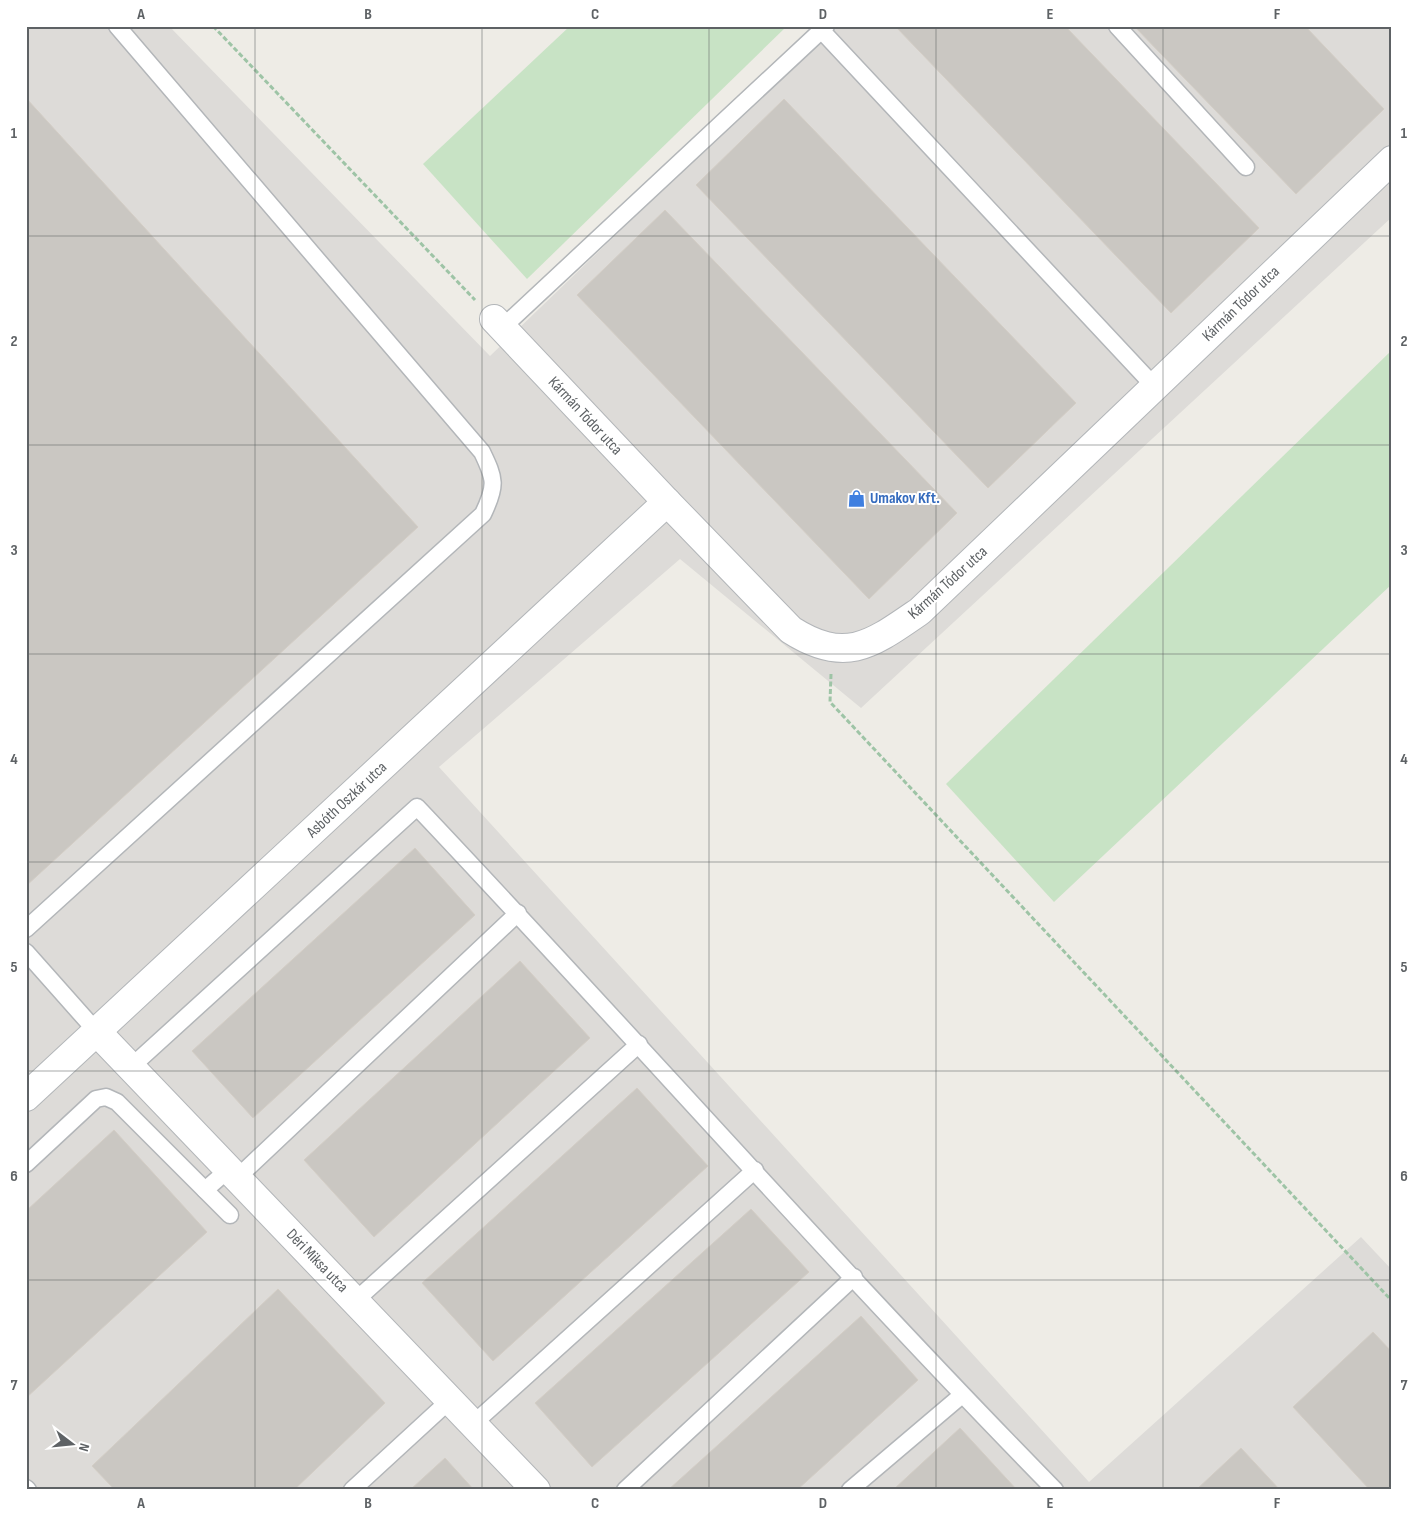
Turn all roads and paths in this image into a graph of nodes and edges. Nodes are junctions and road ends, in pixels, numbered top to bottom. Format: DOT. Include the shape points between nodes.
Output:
graph roads {
  1 [pos="117,26"];
  2 [pos="213,26"];
  3 [pos="1117,26"];
  4 [pos="824,29"];
  5 [pos="1392,160"];
  6 [pos="1246,167"];
  7 [pos="498,324"];
  8 [pos="1155,387"];
  9 [pos="667,502"];
  10 [pos="831,648"];
  11 [pos="518,913"];
  12 [pos="26,928"];
  13 [pos="26,952"];
  14 [pos="97,1032"];
  15 [pos="639,1044"];
  16 [pos="131,1067"];
  17 [pos="26,1097"];
  18 [pos="26,1164"];
  19 [pos="755,1170"];
  20 [pos="233,1173"];
  21 [pos="205,1190"];
  22 [pos="230,1215"];
  23 [pos="854,1277"];
  24 [pos="355,1300"];
  25 [pos="1392,1301"];
  26 [pos="962,1395"];
  27 [pos="450,1400"];
  28 [pos="473,1424"];
  29 [pos="352,1490"];
  30 [pos="536,1490"];
  31 [pos="625,1490"];
  32 [pos="850,1490"];
  33 [pos="1055,1490"];
  1 -- 12 [label="lane" via="482,452 492,472 494,486 483,514"];
  2 -- 7 [label="path"];
  3 -- 6 [label="lane"];
  4 -- 7 [label="lane"];
  4 -- 8 [label="lane"];
  5 -- 8 [label="street, Kármán Tódor utca"];
  7 -- 9 [label="street, Kármán Tódor utca"];
  8 -- 10 [label="street, Kármán Tódor utca" via="920,611 872,641 856,647"];
  9 -- 10 [label="street, Kármán Tódor utca" via="791,630 807,640"];
  9 -- 14 [label="street, Asbóth Oszkár utca"];
  10 -- 25 [label="path" via="830,702"];
  11 -- 15 [label="lane"];
  11 -- 16 [label="lane" via="417,807"];
  11 -- 20 [label="lane"];
  13 -- 14 [label="lane"];
  14 -- 16 [label="street, Déri Miksa utca"];
  14 -- 17 [label="street, Asbóth Oszkár utca"];
  15 -- 19 [label="lane"];
  15 -- 24 [label="lane"];
  16 -- 20 [label="street, Déri Miksa utca"];
  18 -- 21 [label="lane" via="96,1099 106,1097 117,1102"];
  19 -- 23 [label="lane"];
  19 -- 28 [label="lane"];
  20 -- 21 [label="lane"];
  20 -- 24 [label="street, Déri Miksa utca"];
  21 -- 22 [label="lane"];
  23 -- 26 [label="lane"];
  23 -- 31 [label="lane"];
  24 -- 27 [label="street, Déri Miksa utca"];
  26 -- 32 [label="lane"];
  26 -- 33 [label="lane"];
  27 -- 28 [label="street, Déri Miksa utca"];
  27 -- 29 [label="lane"];
  28 -- 30 [label="street, Déri Miksa utca"];
}
